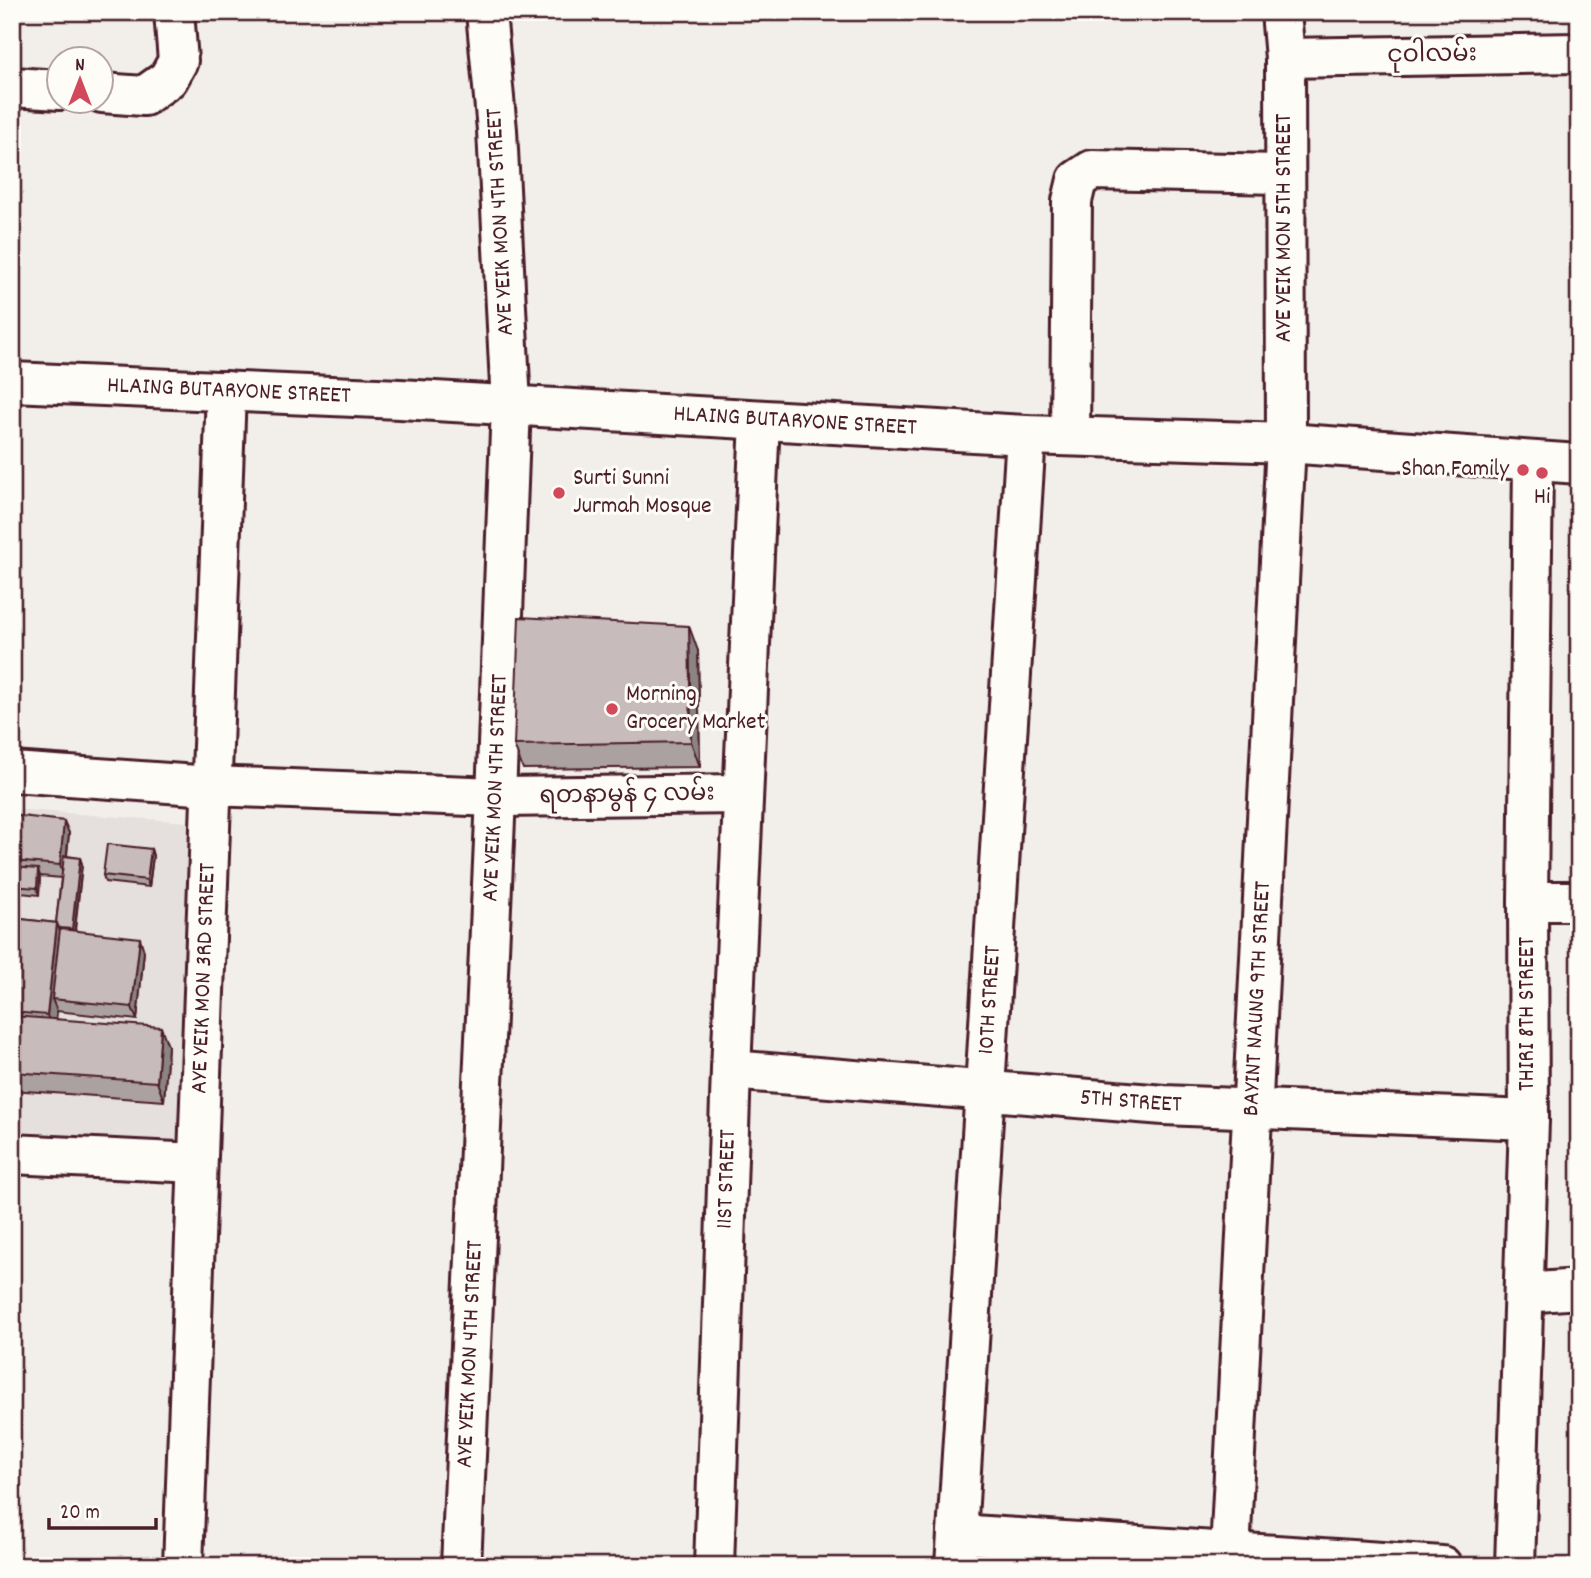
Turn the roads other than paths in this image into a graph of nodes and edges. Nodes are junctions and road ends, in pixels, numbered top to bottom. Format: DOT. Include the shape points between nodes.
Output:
graph roads {
  1 [pos="174,12"];
  2 [pos="486,12"];
  3 [pos="1281,12"];
  4 [pos="1579,53"];
  5 [pos="1285,58"];
  6 [pos="12,88"];
  7 [pos="46,89"];
  8 [pos="116,94"];
  9 [pos="1285,174"];
  10 [pos="12,382"];
  11 [pos="226,391"];
  12 [pos="511,405"];
  13 [pos="760,420"];
  14 [pos="1026,435"];
  15 [pos="1070,436"];
  16 [pos="1286,443"];
  17 [pos="1533,462"];
  18 [pos="1579,464"];
  19 [pos="12,772"];
  20 [pos="211,786"];
  21 [pos="743,794"];
  22 [pos="496,797"];
  23 [pos="1528,901"];
  24 [pos="1579,901"];
  25 [pos="731,1070"];
  26 [pos="985,1090"];
  27 [pos="1252,1109"];
  28 [pos="1529,1120"];
  29 [pos="12,1154"];
  30 [pos="197,1163"];
  31 [pos="1579,1289"];
  32 [pos="1524,1293"];
  33 [pos="956,1550"];
  34 [pos="1230,1553"];
  35 [pos="183,1566"];
  36 [pos="461,1566"];
  37 [pos="714,1566"];
  38 [pos="1442,1566"];
  39 [pos="1515,1566"];
  1 -- 8 [label="street" via="178,61 168,79 144,96"];
  2 -- 12 [label="street, AYE YEIK MON 4TH STREET"];
  3 -- 5 [label="street, AYE YEIK MON 5TH STREET"];
  4 -- 5 [label="street, ငုဝါလမ်း"];
  5 -- 9 [label="street, AYE YEIK MON 5TH STREET"];
  6 -- 7 [label="street"];
  9 -- 15 [label="street" via="1092,170 1077,180 1072,201"];
  9 -- 16 [label="street, AYE YEIK MON 5TH STREET"];
  10 -- 11 [label="street, HLAING BUTARYONE STREET"];
  11 -- 12 [label="street, HLAING BUTARYONE STREET"];
  11 -- 20 [label="street, AYE YEIK MON 3RD STREET"];
  12 -- 13 [label="street, HLAING BUTARYONE STREET"];
  12 -- 22 [label="street, AYE YEIK MON 4TH STREET"];
  13 -- 14 [label="street, HLAING BUTARYONE STREET"];
  13 -- 21 [label="street, ရတနာမွန် ၄ လမ်း"];
  14 -- 15 [label="street, HLAING BUTARYONE STREET"];
  14 -- 26 [label="street, 10TH STREET"];
  15 -- 16 [label="street, HLAING BUTARYONE STREET"];
  16 -- 17 [label="street, HLAING BUTARYONE STREET"];
  16 -- 27 [label="street, BAYINT NAUNG 9TH STREET"];
  17 -- 18 [label="street, HLAING BUTARYONE STREET"];
  17 -- 23 [label="street, THIRI 8TH STREET"];
  19 -- 20 [label="street, ရတနာမွန် ၄ လမ်း"];
  20 -- 22 [label="street, ရတနာမွန် ၄ လမ်း"];
  20 -- 30 [label="street, AYE YEIK MON 3RD STREET"];
  21 -- 22 [label="street, ရတနာမွန် ၄ လမ်း"];
  21 -- 25 [label="street, 11ST STREET"];
  22 -- 36 [label="street, AYE YEIK MON 4TH STREET"];
  23 -- 24 [label="street"];
  23 -- 28 [label="street, THIRI 8TH STREET"];
  25 -- 26 [label="street, 5TH STREET"];
  25 -- 37 [label="street, 11ST STREET"];
  26 -- 27 [label="street, 5TH STREET"];
  26 -- 33 [label="street, 10TH STREET"];
  27 -- 28 [label="street, 5TH STREET"];
  27 -- 34 [label="street, BAYINT NAUNG 9TH STREET"];
  28 -- 32 [label="street, THIRI 8TH STREET"];
  29 -- 30 [label="street"];
  30 -- 35 [label="street, AYE YEIK MON 3RD STREET"];
  31 -- 32 [label="street"];
  32 -- 39 [label="street, THIRI 8TH STREET"];
  33 -- 34 [label="street"];
  34 -- 38 [label="street"];
}
